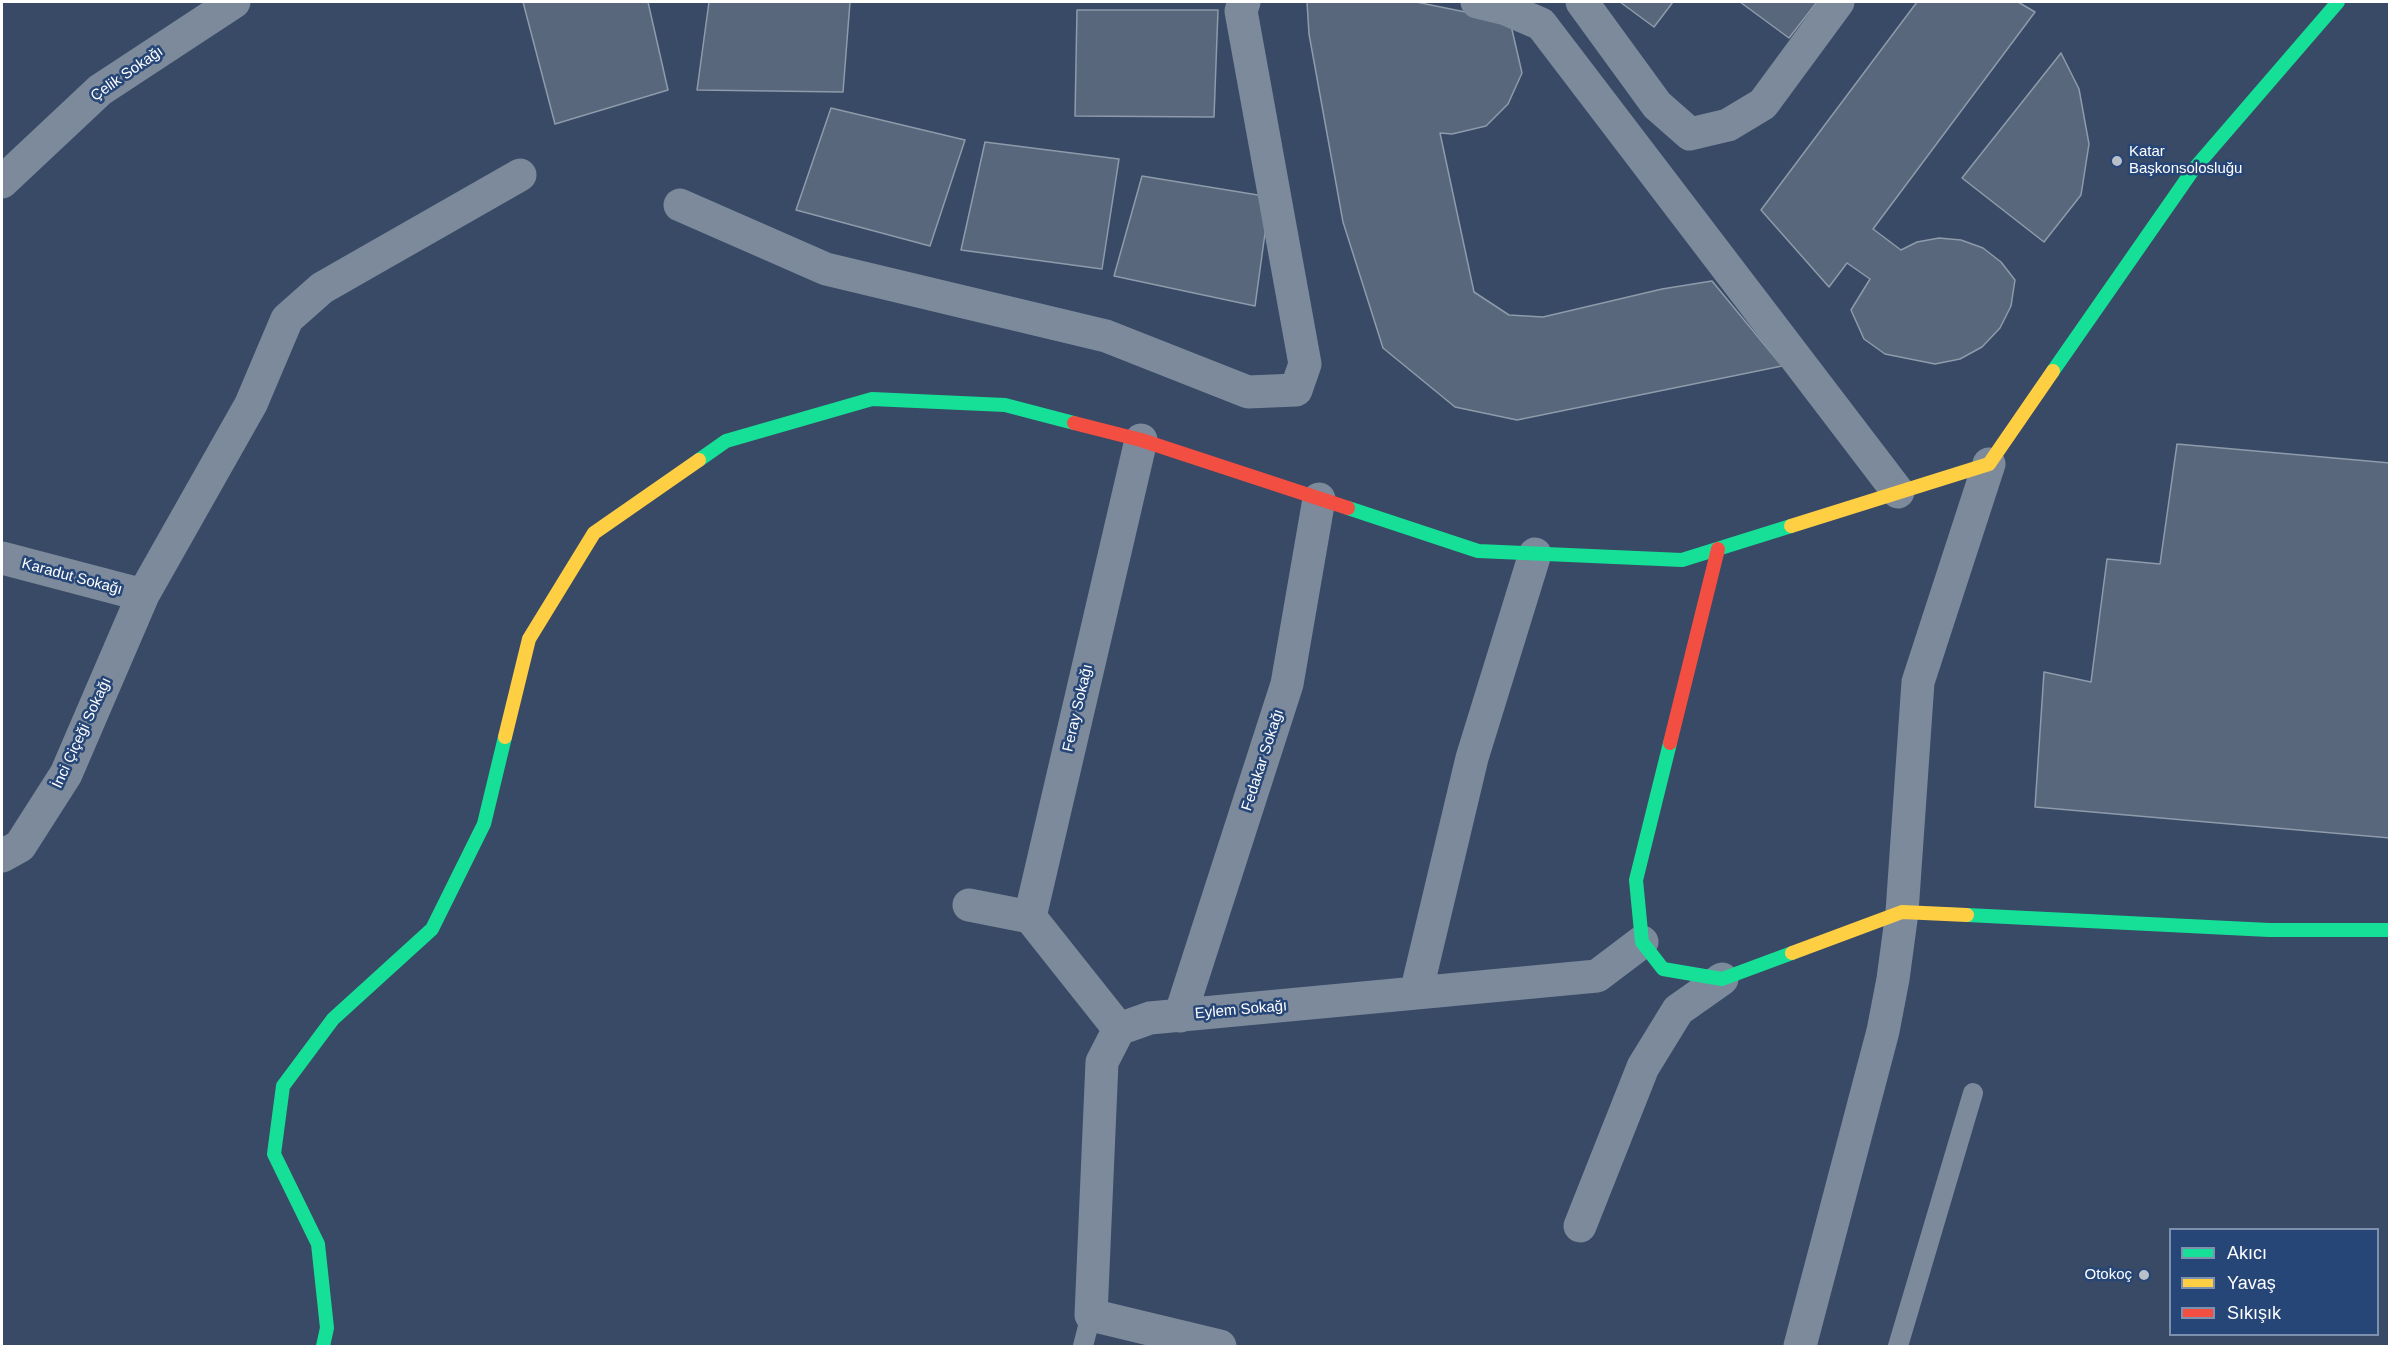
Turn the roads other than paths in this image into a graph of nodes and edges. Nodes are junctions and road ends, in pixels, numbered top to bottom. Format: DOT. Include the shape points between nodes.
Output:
graph roads {
  1 [pos="234,2"];
  2 [pos="1244,2"];
  3 [pos="1477,2"];
  4 [pos="1582,2"];
  5 [pos="1838,2"];
  6 [pos="2338,2"];
  7 [pos="520,175"];
  8 [pos="2,182"];
  9 [pos="680,205"];
  10 [pos="1141,440"];
  11 [pos="1989,464"];
  12 [pos="1898,492"];
  13 [pos="1319,499"];
  14 [pos="1718,549"];
  15 [pos="1535,554"];
  16 [pos="2,558"];
  17 [pos="143,595"];
  18 [pos="2,856"];
  19 [pos="969,905"];
  20 [pos="1902,912"];
  21 [pos="1030,917"];
  22 [pos="2390,930"];
  23 [pos="1642,942"];
  24 [pos="1722,979"];
  25 [pos="1416,993"];
  26 [pos="1180,1016"];
  27 [pos="1119,1029"];
  28 [pos="1973,1093"];
  29 [pos="1580,1227"];
  30 [pos="1091,1315"];
  31 [pos="324,1347"];
  32 [pos="1083,1347"];
  33 [pos="1220,1347"];
  34 [pos="1800,1347"];
  35 [pos="1898,1347"];
  1 -- 8 [label="street, Çelik Sokağı" via="100,90"];
  2 -- 9 [label="street" via="1241,11 1305,364 1296,390 1248,392 1106,336 826,269"];
  3 -- 12 [label="street" via="1541,24"];
  4 -- 5 [label="street" via="1657,105 1690,134 1728,125 1763,104"];
  6 -- 11 [label="street" via="2193,170"];
  7 -- 17 [label="street, İnci Çiçeği Sokağı" via="322,288 287,319 251,404"];
  10 -- 13 [label="street"];
  10 -- 21 [label="street, Feray Sokağı"];
  10 -- 31 [label="street" via="1005,405 872,399 726,441 594,533 528,639 484,824 432,929 333,1019 283,1086 274,1154 318,1244 327,1328"];
  11 -- 12 [label="street"];
  11 -- 20 [label="street" via="1918,682"];
  12 -- 14 [label="street"];
  13 -- 15 [label="street" via="1478,551"];
  13 -- 26 [label="street, Fedakar Sokağı" via="1287,684"];
  14 -- 15 [label="street" via="1682,560"];
  14 -- 23 [label="street" via="1636,880"];
  15 -- 25 [label="street" via="1472,758"];
  16 -- 17 [label="street, Karadut Sokağı"];
  17 -- 18 [label="street, İnci Çiçeği Sokağı" via="66,774 20,846"];
  19 -- 21 [label="street"];
  20 -- 22 [label="street" via="2269,930"];
  20 -- 24 [label="street"];
  20 -- 34 [label="street" via="1883,1031"];
  21 -- 27 [label="street"];
  23 -- 24 [label="street" via="1663,969"];
  23 -- 25 [label="street, Eylem Sokağı" via="1597,976"];
  24 -- 29 [label="street" via="1678,1010 1642,1066"];
  25 -- 26 [label="street, Eylem Sokağı"];
  26 -- 27 [label="street, Eylem Sokağı" via="1150,1018"];
  27 -- 30 [label="street" via="1102,1062"];
  28 -- 35 [label="lane"];
  30 -- 32 [label="lane"];
  30 -- 33 [label="street"];
}
